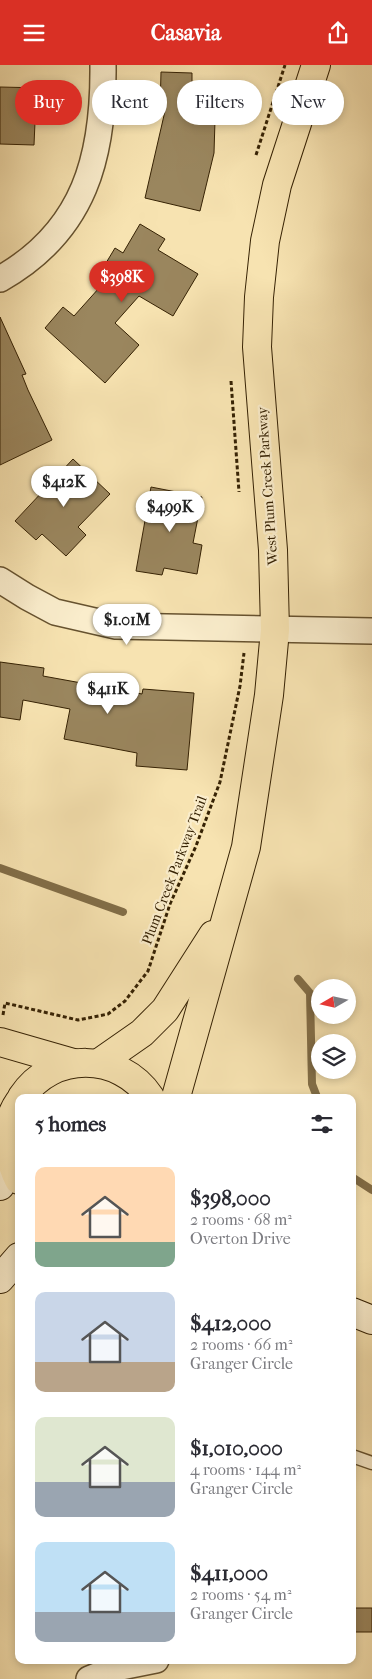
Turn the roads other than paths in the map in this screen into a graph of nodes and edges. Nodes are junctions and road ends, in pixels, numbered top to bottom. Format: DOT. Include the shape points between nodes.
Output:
graph roads {
  1 [pos="103,65"];
  2 [pos="316,65"];
  3 [pos="0,279"];
  4 [pos="0,580"];
  5 [pos="274,630"];
  6 [pos="372,631"];
  7 [pos="228,911"];
  8 [pos="1,1029"];
  9 [pos="86,1063"];
  10 [pos="24,1094"];
  11 [pos="147,1094"];
  12 [pos="177,1094"];
  13 [pos="15,1108"];
  14 [pos="9,1149"];
  15 [pos="0,1186"];
  16 [pos="15,1262"];
  17 [pos="0,1279"];
  18 [pos="356,1314"];
  19 [pos="372,1320"];
  20 [pos="356,1457"];
  21 [pos="372,1463"];
  22 [pos="136,1664"];
  23 [pos="88,1679"];
  1 -- 3 [label="street" via="104,106 100,135 86,185 73,211 52,238 28,261"];
  2 -- 5 [label="main road, West Plum Creek Parkway" via="277,185 265,241 259,297 257,347 273,550"];
  4 -- 5 [label="street" via="56,611 116,626"];
  5 -- 6 [label="street"];
  5 -- 7 [label="main road, West Plum Creek Parkway" via="269,695 252,812"];
  7 -- 9 [label="main road, West Plum Creek Parkway" via="165,1010 142,1033"];
  7 -- 12 [label="main road, West Plum Creek Parkway"];
  8 -- 9 [label="main road"];
  9 -- 10 [label="main road, West Plum Creek Parkway" via="48,1071"];
  9 -- 11 [label="main road" via="116,1068 132,1077"];
  13 -- 14 [label="main road"];
  14 -- 15 [label="main road"];
  16 -- 17 [label="main road"];
  18 -- 19 [label="main road"];
  20 -- 21 [label="lane"];
  22 -- 23 [label="street"];
}
